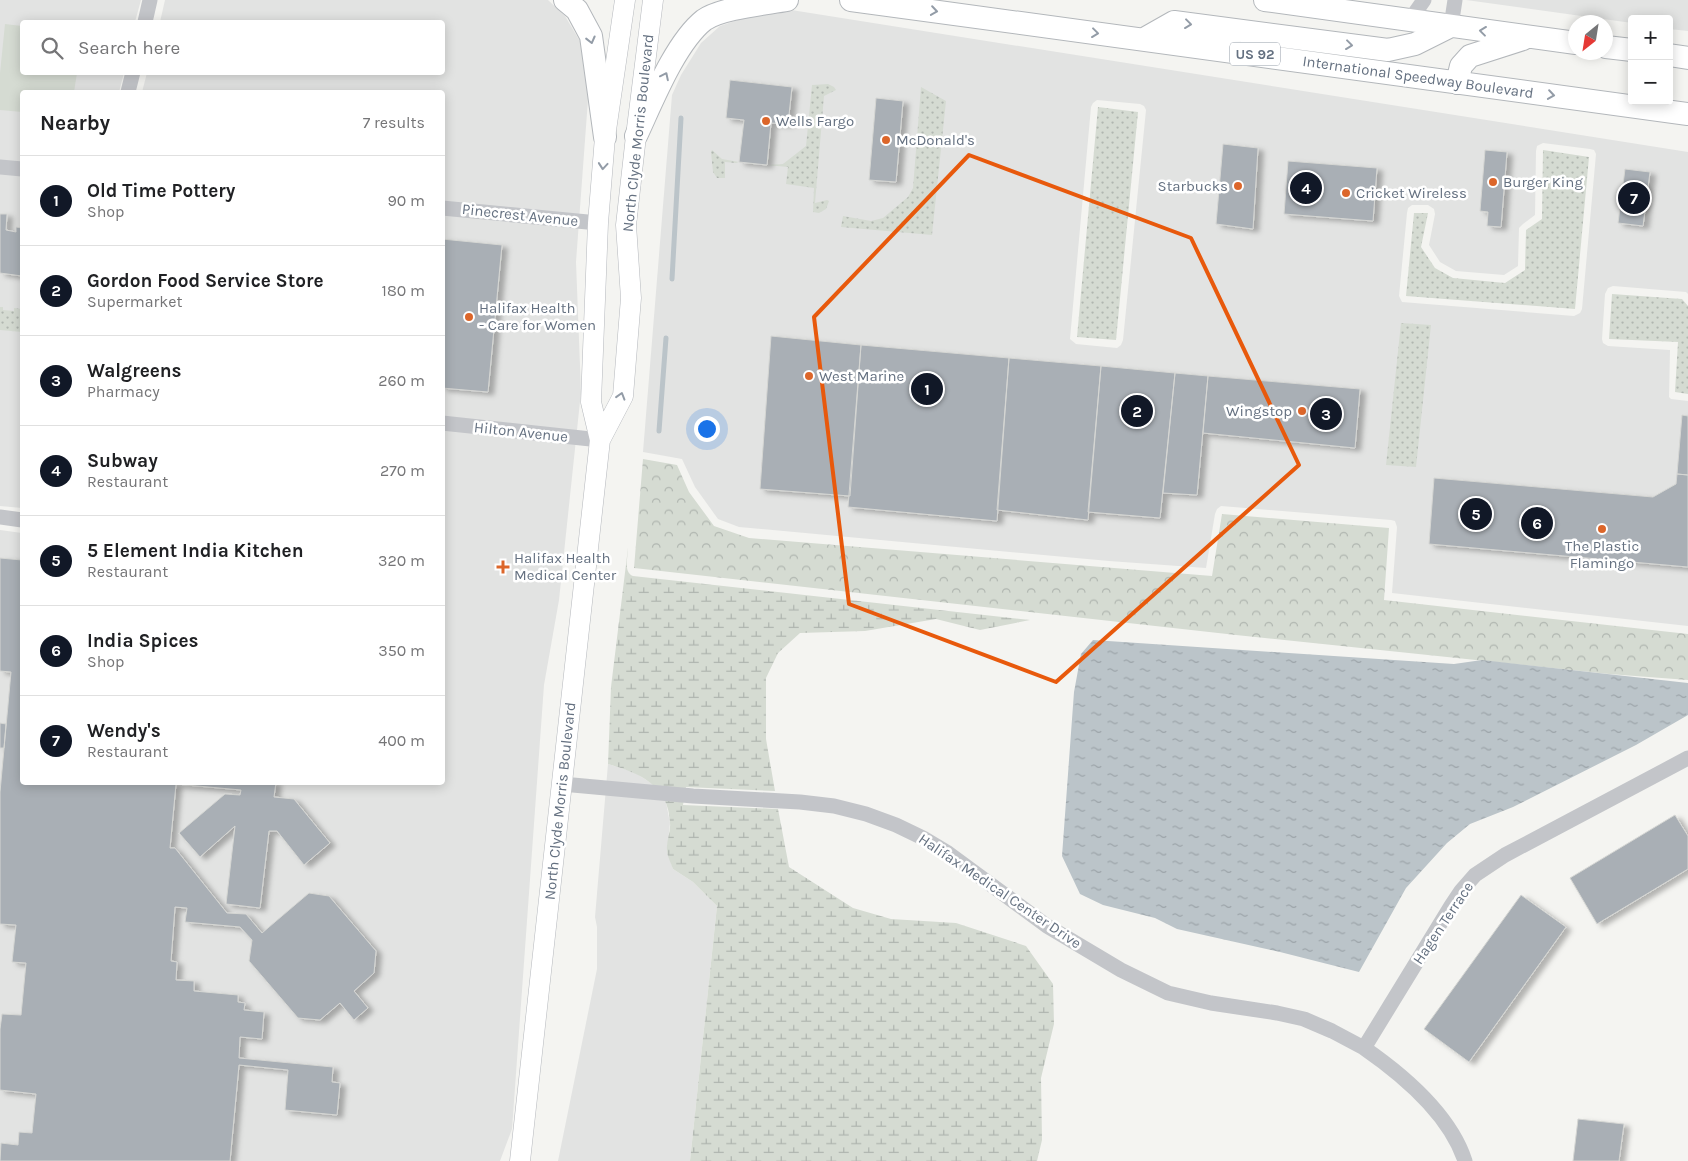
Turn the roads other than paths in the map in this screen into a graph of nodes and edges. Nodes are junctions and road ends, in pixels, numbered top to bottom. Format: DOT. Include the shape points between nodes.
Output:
graph roads {
  1 [pos="150,0"];
  2 [pos="565,0"];
  3 [pos="626,0"];
  4 [pos="654,0"];
  5 [pos="787,0"];
  6 [pos="851,0"];
  7 [pos="1265,0"];
  8 [pos="1424,0"];
  9 [pos="1455,0"];
  10 [pos="145,20"];
  11 [pos="1410,20"];
  12 [pos="1450,26"];
  13 [pos="1532,37"];
  14 [pos="1144,39"];
  15 [pos="1568,42"];
  16 [pos="1613,48"];
  17 [pos="1628,50"];
  18 [pos="1673,56"];
  19 [pos="1688,58"];
  20 [pos="132,75"];
  21 [pos="1457,83"];
  22 [pos="128,90"];
  23 [pos="1688,114"];
  24 [pos="636,136"];
  25 [pos="605,137"];
  26 [pos="0,167"];
  27 [pos="20,169"];
  28 [pos="445,208"];
  29 [pos="598,223"];
  30 [pos="445,423"];
  31 [pos="600,440"];
  32 [pos="0,517"];
  33 [pos="20,520"];
  34 [pos="1688,758"];
  35 [pos="562,784"];
  36 [pos="1364,1048"];
  37 [pos="520,1161"];
  38 [pos="1465,1161"];
  1 -- 10 [label="street"];
  2 -- 25 [label="main road, one-way" via="576,10 591,36"];
  3 -- 25 [label="main road, North Clyde Morris Boulevard"];
  4 -- 24 [label="main road, North Clyde Morris Boulevard"];
  24 -- 5 [label="main road, one-way" via="681,43 705,20 729,10"];
  6 -- 14 [label="main road, International Speedway Boulevard / US 92, one-way"];
  7 -- 11 [label="main road"];
  8 -- 11 [label="street"];
  9 -- 12 [label="street"];
  11 -- 12 [label="main road"];
  13 -- 12 [label="main road, one-way"];
  14 -- 12 [label="main road, one-way" via="1174,22 1388,50 1415,44"];
  13 -- 15 [label="main road"];
  13 -- 21 [label="main road" via="1470,56 1461,66"];
  14 -- 21 [label="main road, International Speedway Boulevard / US 92"];
  16 -- 17 [label="main road"];
  18 -- 19 [label="main road"];
  20 -- 22 [label="street"];
  21 -- 23 [label="main road, International Speedway Boulevard / US 92, one-way"];
  31 -- 24 [label="main road, North Clyde Morris Boulevard, one-way" via="623,396 631,298 626,225"];
  25 -- 29 [label="main road, North Clyde Morris Boulevard, one-way"];
  26 -- 27 [label="street"];
  28 -- 29 [label="street, Pinecrest Avenue"];
  29 -- 31 [label="main road, North Clyde Morris Boulevard" via="591,402"];
  30 -- 31 [label="street, Hilton Avenue"];
  31 -- 35 [label="main road, North Clyde Morris Boulevard"];
  32 -- 33 [label="street"];
  34 -- 36 [label="street, Hagen Terrace" via="1505,855 1475,875 1451,906"];
  35 -- 36 [label="street, Halifax Medical Center Drive" via="791,801 866,814 923,838 1046,926 1168,993 1304,1019"];
  35 -- 37 [label="main road, North Clyde Morris Boulevard"];
  36 -- 38 [label="street" via="1411,1084 1441,1118"];
}
